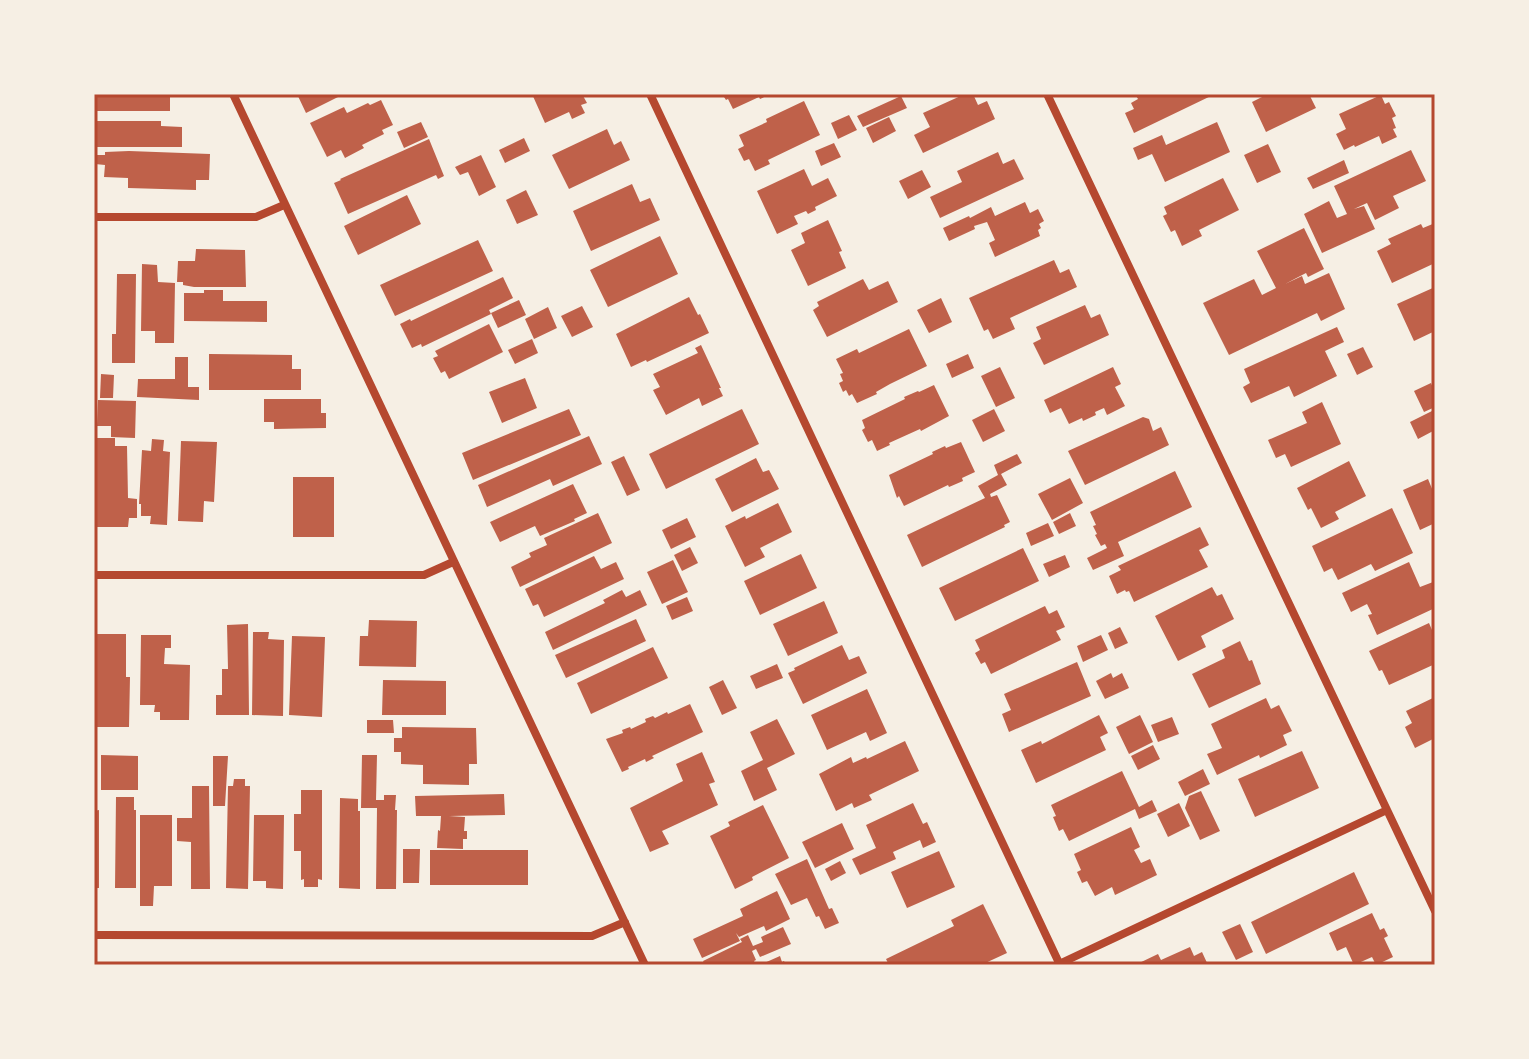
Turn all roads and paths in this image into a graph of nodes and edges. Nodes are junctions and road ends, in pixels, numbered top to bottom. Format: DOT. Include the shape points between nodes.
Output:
graph roads {
  1 [pos="233,94"];
  2 [pos="650,94"];
  3 [pos="1047,94"];
  4 [pos="284,205"];
  5 [pos="94,217"];
  6 [pos="453,562"];
  7 [pos="94,575"];
  8 [pos="1387,810"];
  9 [pos="1435,911"];
  10 [pos="625,922"];
  11 [pos="94,935"];
  12 [pos="1060,964"];
  13 [pos="645,965"];
  1 -- 4 [label="street"];
  2 -- 12 [label="street"];
  3 -- 8 [label="street"];
  4 -- 5 [label="street" via="256,217"];
  4 -- 6 [label="street"];
  6 -- 7 [label="street" via="424,575"];
  6 -- 10 [label="street"];
  8 -- 9 [label="street"];
  8 -- 12 [label="street"];
  10 -- 11 [label="street" via="592,936"];
  10 -- 13 [label="street"];
}
